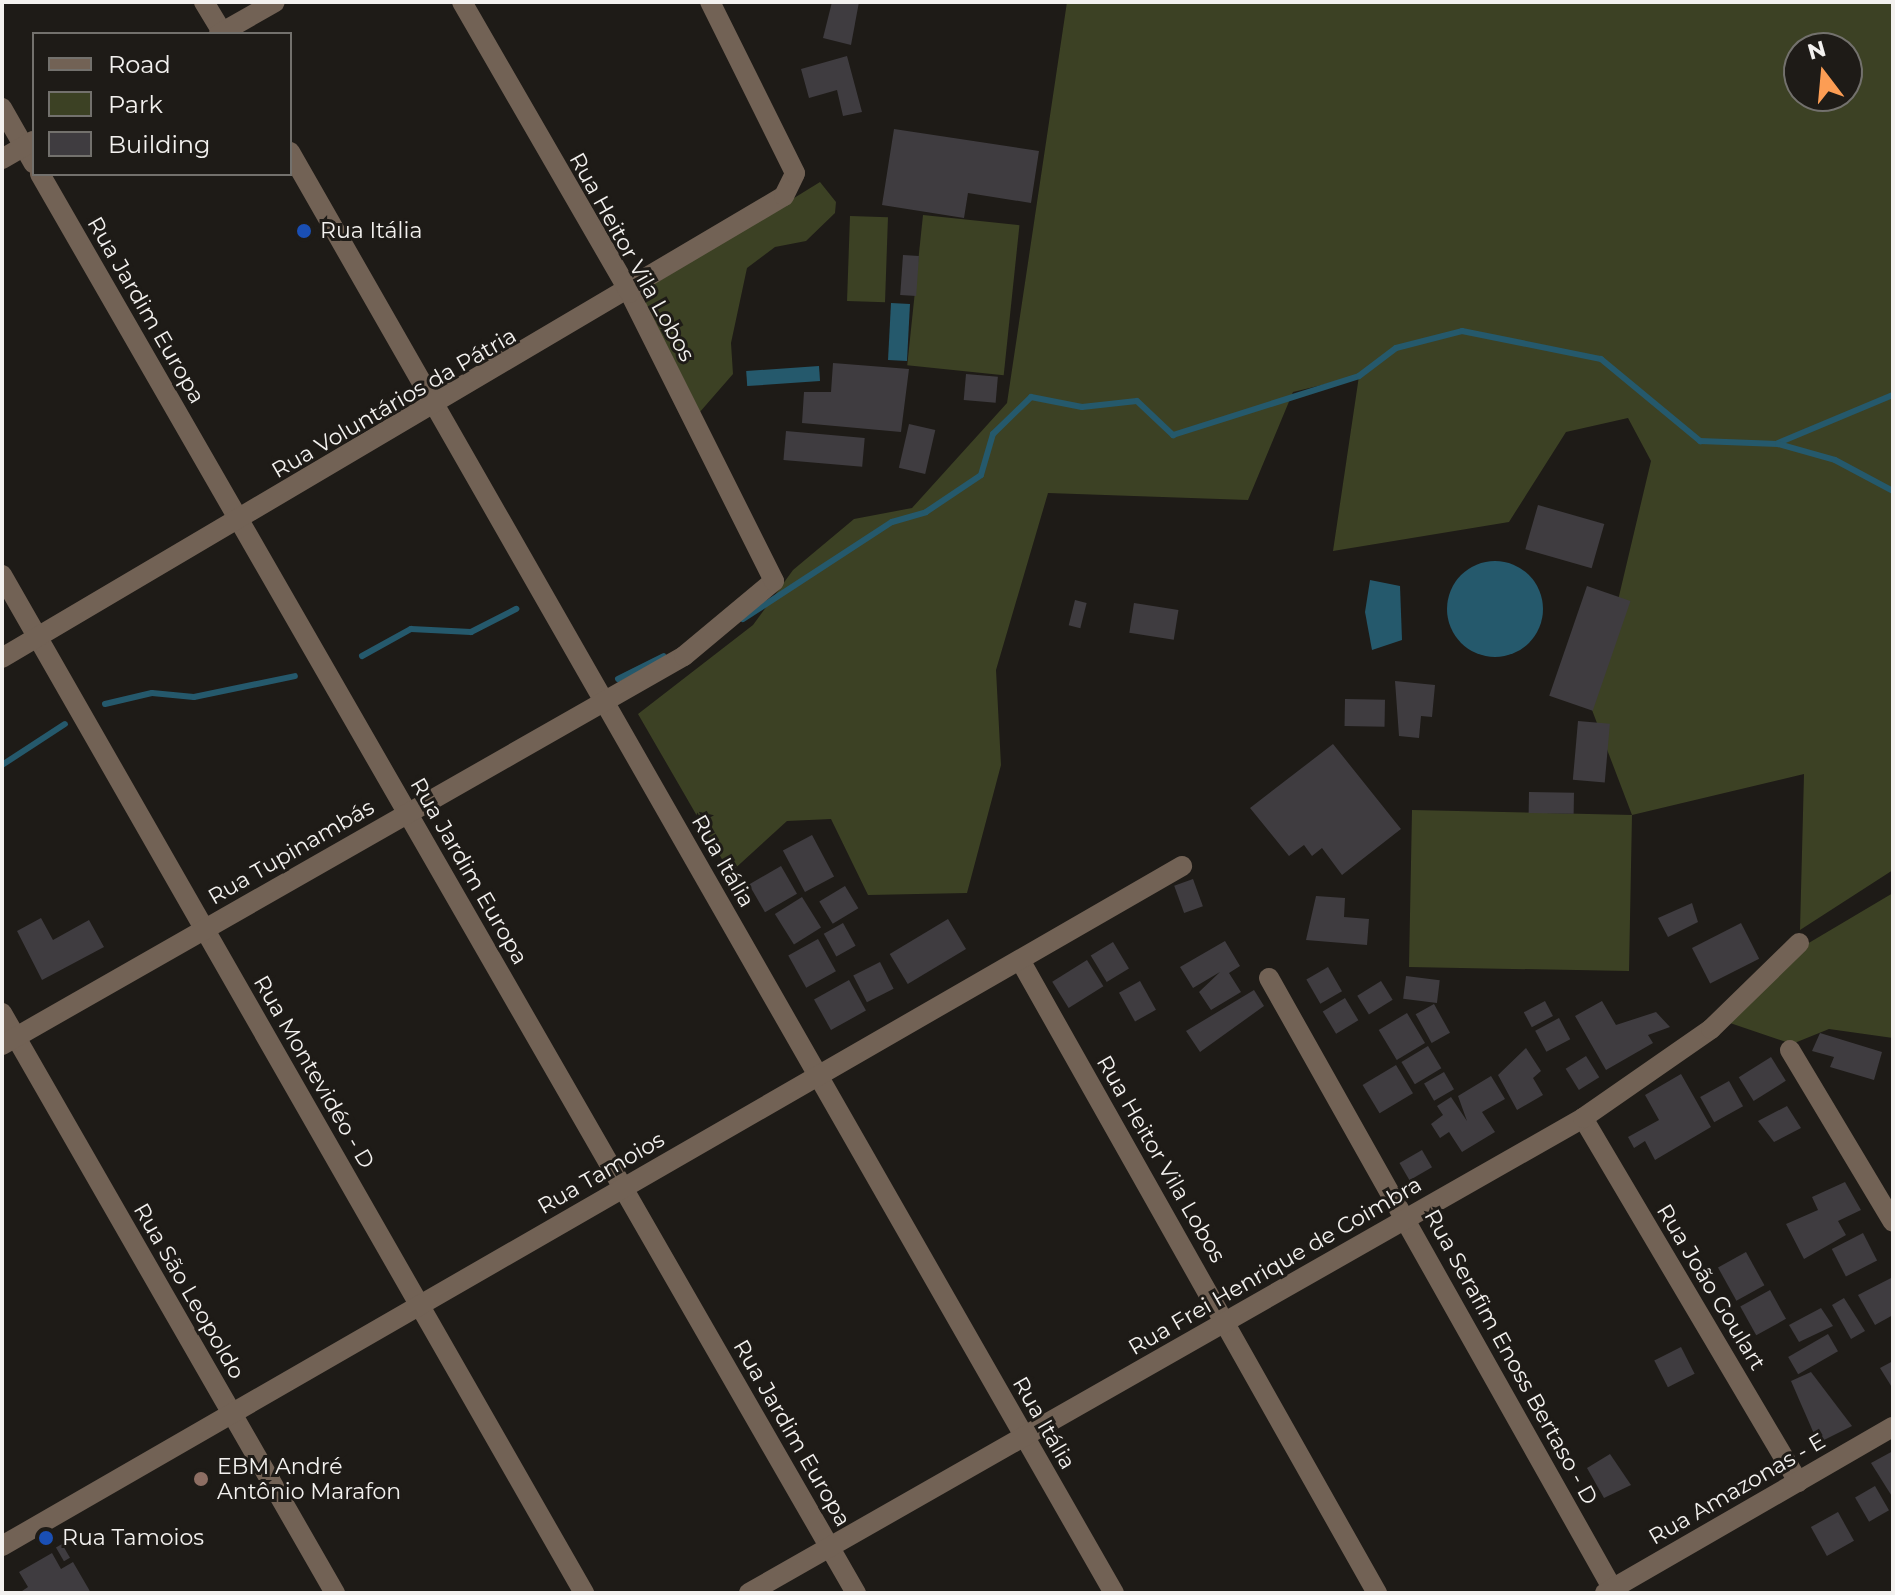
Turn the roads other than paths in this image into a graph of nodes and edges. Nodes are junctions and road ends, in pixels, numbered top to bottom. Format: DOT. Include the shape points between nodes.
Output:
graph roads {
  1 [pos="204,2"];
  2 [pos="275,2"];
  3 [pos="462,2"];
  4 [pos="710,2"];
  5 [pos="220,32"];
  6 [pos="224,32"];
  7 [pos="2,108"];
  8 [pos="31,150"];
  9 [pos="292,156"];
  10 [pos="2,159"];
  11 [pos="41,176"];
  12 [pos="630,293"];
  13 [pos="435,406"];
  14 [pos="239,520"];
  15 [pos="2,575"];
  16 [pos="774,581"];
  17 [pos="38,638"];
  18 [pos="2,658"];
  19 [pos="604,701"];
  20 [pos="407,813"];
  21 [pos="1182,866"];
  22 [pos="204,929"];
  23 [pos="1799,943"];
  24 [pos="1020,960"];
  25 [pos="1269,978"];
  26 [pos="2,1013"];
  27 [pos="9,1041"];
  28 [pos="1790,1050"];
  29 [pos="818,1076"];
  30 [pos="1583,1118"];
  31 [pos="623,1188"];
  32 [pos="1406,1219"];
  33 [pos="1893,1222"];
  34 [pos="419,1306"];
  35 [pos="1226,1321"];
  36 [pos="232,1413"];
  37 [pos="1893,1427"];
  38 [pos="1024,1436"];
  39 [pos="1798,1482"];
  40 [pos="2,1546"];
  41 [pos="830,1547"];
  42 [pos="1610,1592"];
  43 [pos="335,1593"];
  44 [pos="584,1593"];
  45 [pos="749,1593"];
  46 [pos="856,1593"];
  47 [pos="1114,1593"];
  48 [pos="1377,1593"];
  1 -- 5 [label="street"];
  2 -- 6 [label="street"];
  3 -- 12 [label="street, Rua Heitor Vila Lobos"];
  4 -- 12 [label="street, Rua Voluntários da Pátria" via="795,173 784,196 764,211"];
  7 -- 8 [label="street"];
  8 -- 10 [label="street"];
  9 -- 13 [label="street, Rua Itália"];
  11 -- 14 [label="street, Rua Jardim Europa"];
  12 -- 13 [label="street, Rua Voluntários da Pátria"];
  12 -- 16 [label="street, Rua Heitor Vila Lobos"];
  13 -- 14 [label="street, Rua Voluntários da Pátria"];
  13 -- 19 [label="street, Rua Itália"];
  14 -- 17 [label="street, Rua Voluntários da Pátria"];
  14 -- 20 [label="street, Rua Jardim Europa"];
  15 -- 17 [label="street, Rua Montevidéo - D"];
  16 -- 19 [label="street, Rua Tupinambás" via="684,656"];
  17 -- 18 [label="street, Rua Voluntários da Pátria"];
  17 -- 22 [label="street, Rua Montevidéo - D"];
  19 -- 20 [label="street, Rua Tupinambás"];
  19 -- 29 [label="street, Rua Itália"];
  20 -- 22 [label="street, Rua Tupinambás"];
  20 -- 31 [label="street, Rua Jardim Europa"];
  21 -- 24 [label="street, Rua Tamoios"];
  22 -- 27 [label="street, Rua Tupinambás"];
  22 -- 34 [label="street, Rua Montevidéo - D"];
  23 -- 30 [label="street, Rua Frei Henrique de Coimbra" via="1711,1029"];
  24 -- 29 [label="street, Rua Tamoios"];
  24 -- 35 [label="street, Rua Heitor Vila Lobos"];
  25 -- 32 [label="street, Rua Serafim Enoss Bertaso - D"];
  26 -- 27 [label="street, Rua São Leopoldo"];
  27 -- 36 [label="street, Rua São Leopoldo"];
  28 -- 33 [label="street"];
  29 -- 31 [label="street, Rua Tamoios"];
  29 -- 38 [label="street, Rua Itália"];
  30 -- 32 [label="street, Rua Frei Henrique de Coimbra"];
  30 -- 39 [label="street, Rua João Goulart"];
  31 -- 34 [label="street, Rua Tamoios"];
  31 -- 41 [label="street, Rua Jardim Europa"];
  32 -- 35 [label="street, Rua Frei Henrique de Coimbra"];
  32 -- 42 [label="street, Rua Serafim Enoss Bertaso - D"];
  34 -- 36 [label="street, Rua Tamoios"];
  34 -- 44 [label="street, Rua Montevidéo - D"];
  35 -- 38 [label="street, Rua Frei Henrique de Coimbra"];
  35 -- 48 [label="street, Rua Heitor Vila Lobos"];
  36 -- 40 [label="street, Rua Tamoios"];
  36 -- 43 [label="street, Rua São Leopoldo"];
  37 -- 39 [label="street, Rua Amazonas - E"];
  38 -- 41 [label="street, Rua Frei Henrique de Coimbra"];
  38 -- 47 [label="street, Rua Itália"];
  39 -- 42 [label="street, Rua Amazonas - E"];
  41 -- 45 [label="street, Rua Frei Henrique de Coimbra"];
  41 -- 46 [label="street, Rua Jardim Europa"];
}
